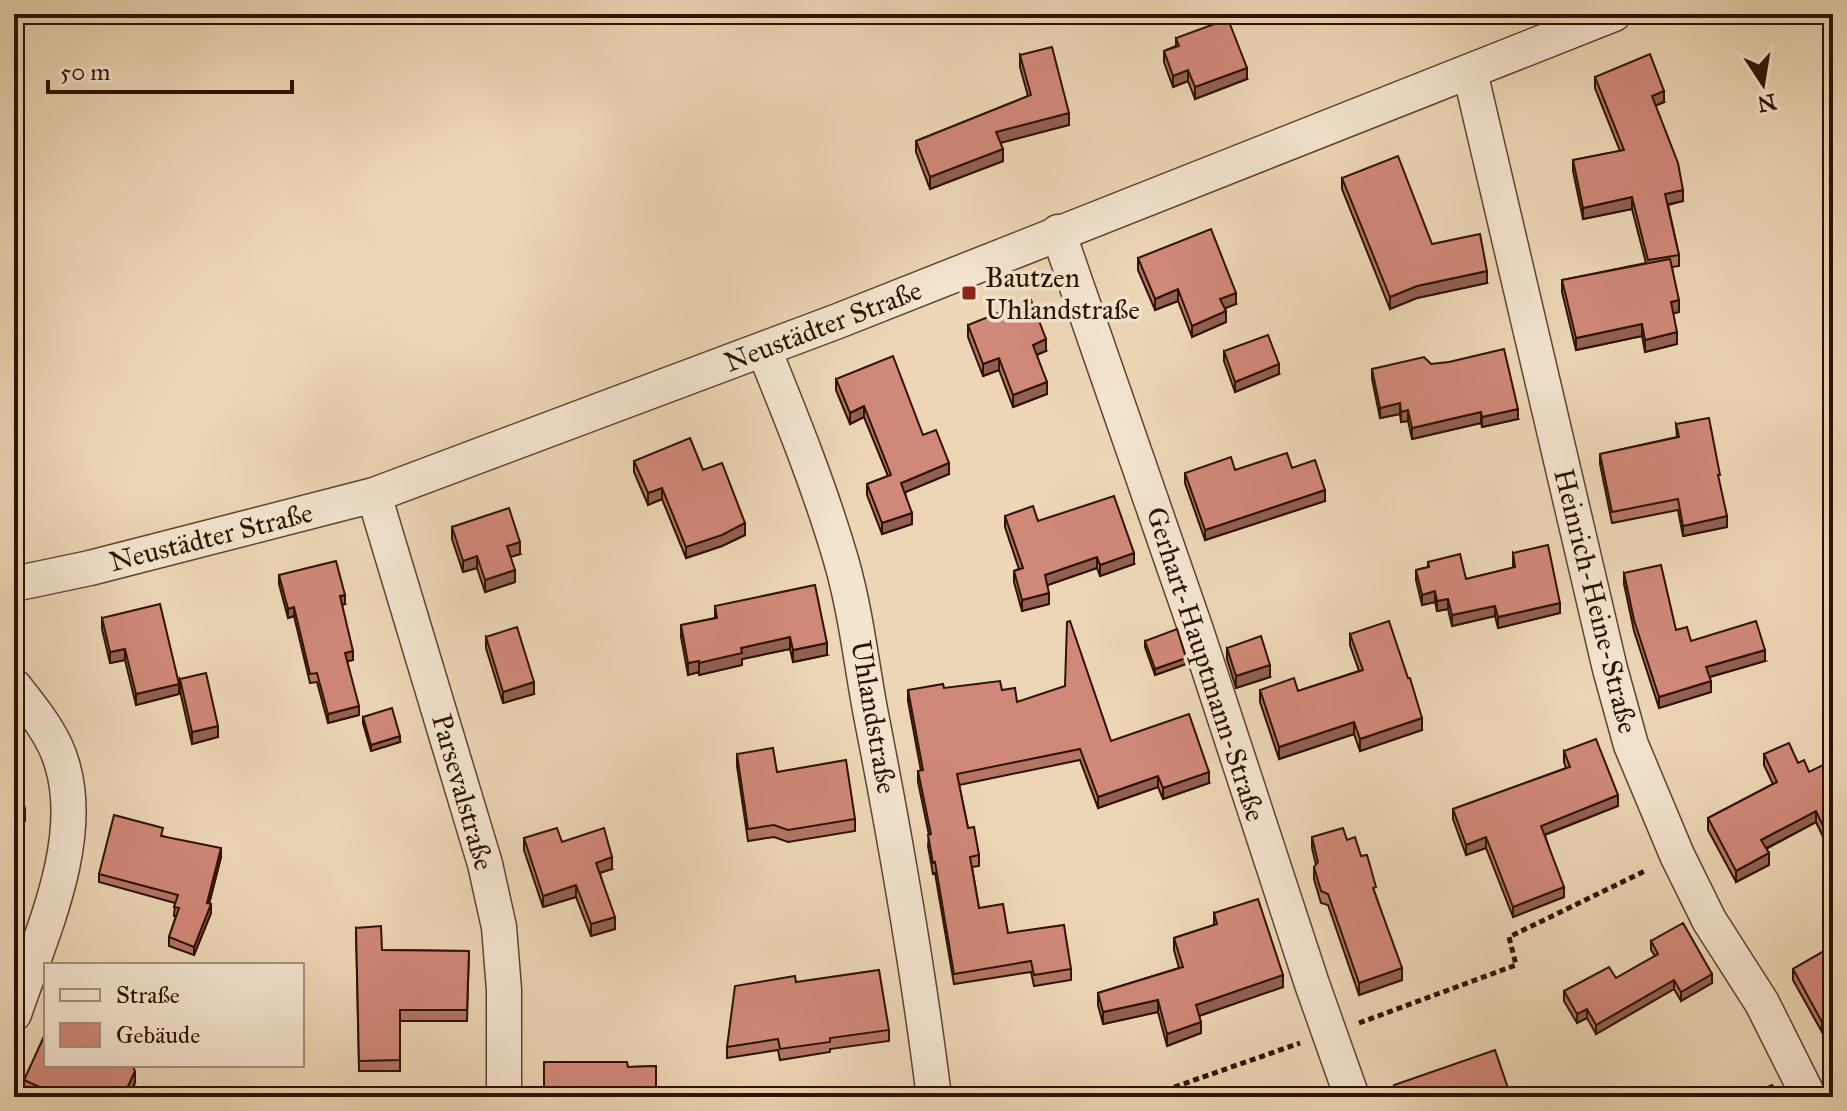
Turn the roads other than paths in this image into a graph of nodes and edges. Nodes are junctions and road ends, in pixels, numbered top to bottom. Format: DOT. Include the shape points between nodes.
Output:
graph roads {
  1 [pos="1614,14"];
  2 [pos="1470,72"];
  3 [pos="1058,232"];
  4 [pos="764,350"];
  5 [pos="374,495"];
  6 [pos="14,584"];
  7 [pos="14,686"];
  8 [pos="14,1014"];
  9 [pos="504,1097"];
  10 [pos="934,1097"];
  11 [pos="1352,1097"];
  12 [pos="1809,1097"];
  1 -- 2 [label="street, Neustädter Straße"];
  2 -- 3 [label="street, Neustädter Straße"];
  2 -- 12 [label="street, Heinrich-Heine-Straße" via="1631,745 1709,920 1762,1003"];
  3 -- 4 [label="street, Neustädter Straße"];
  3 -- 11 [label="street, Gerhart-Hauptmann-Straße"];
  4 -- 5 [label="street, Neustädter Straße"];
  4 -- 10 [label="street, Uhlandstraße" via="810,464 861,638"];
  5 -- 6 [label="street, Neustädter Straße"];
  5 -- 9 [label="street, Parsevalstraße" via="485,864 499,927"];
  7 -- 8 [label="street" via="39,718 62,763 70,814 63,866"];
}
